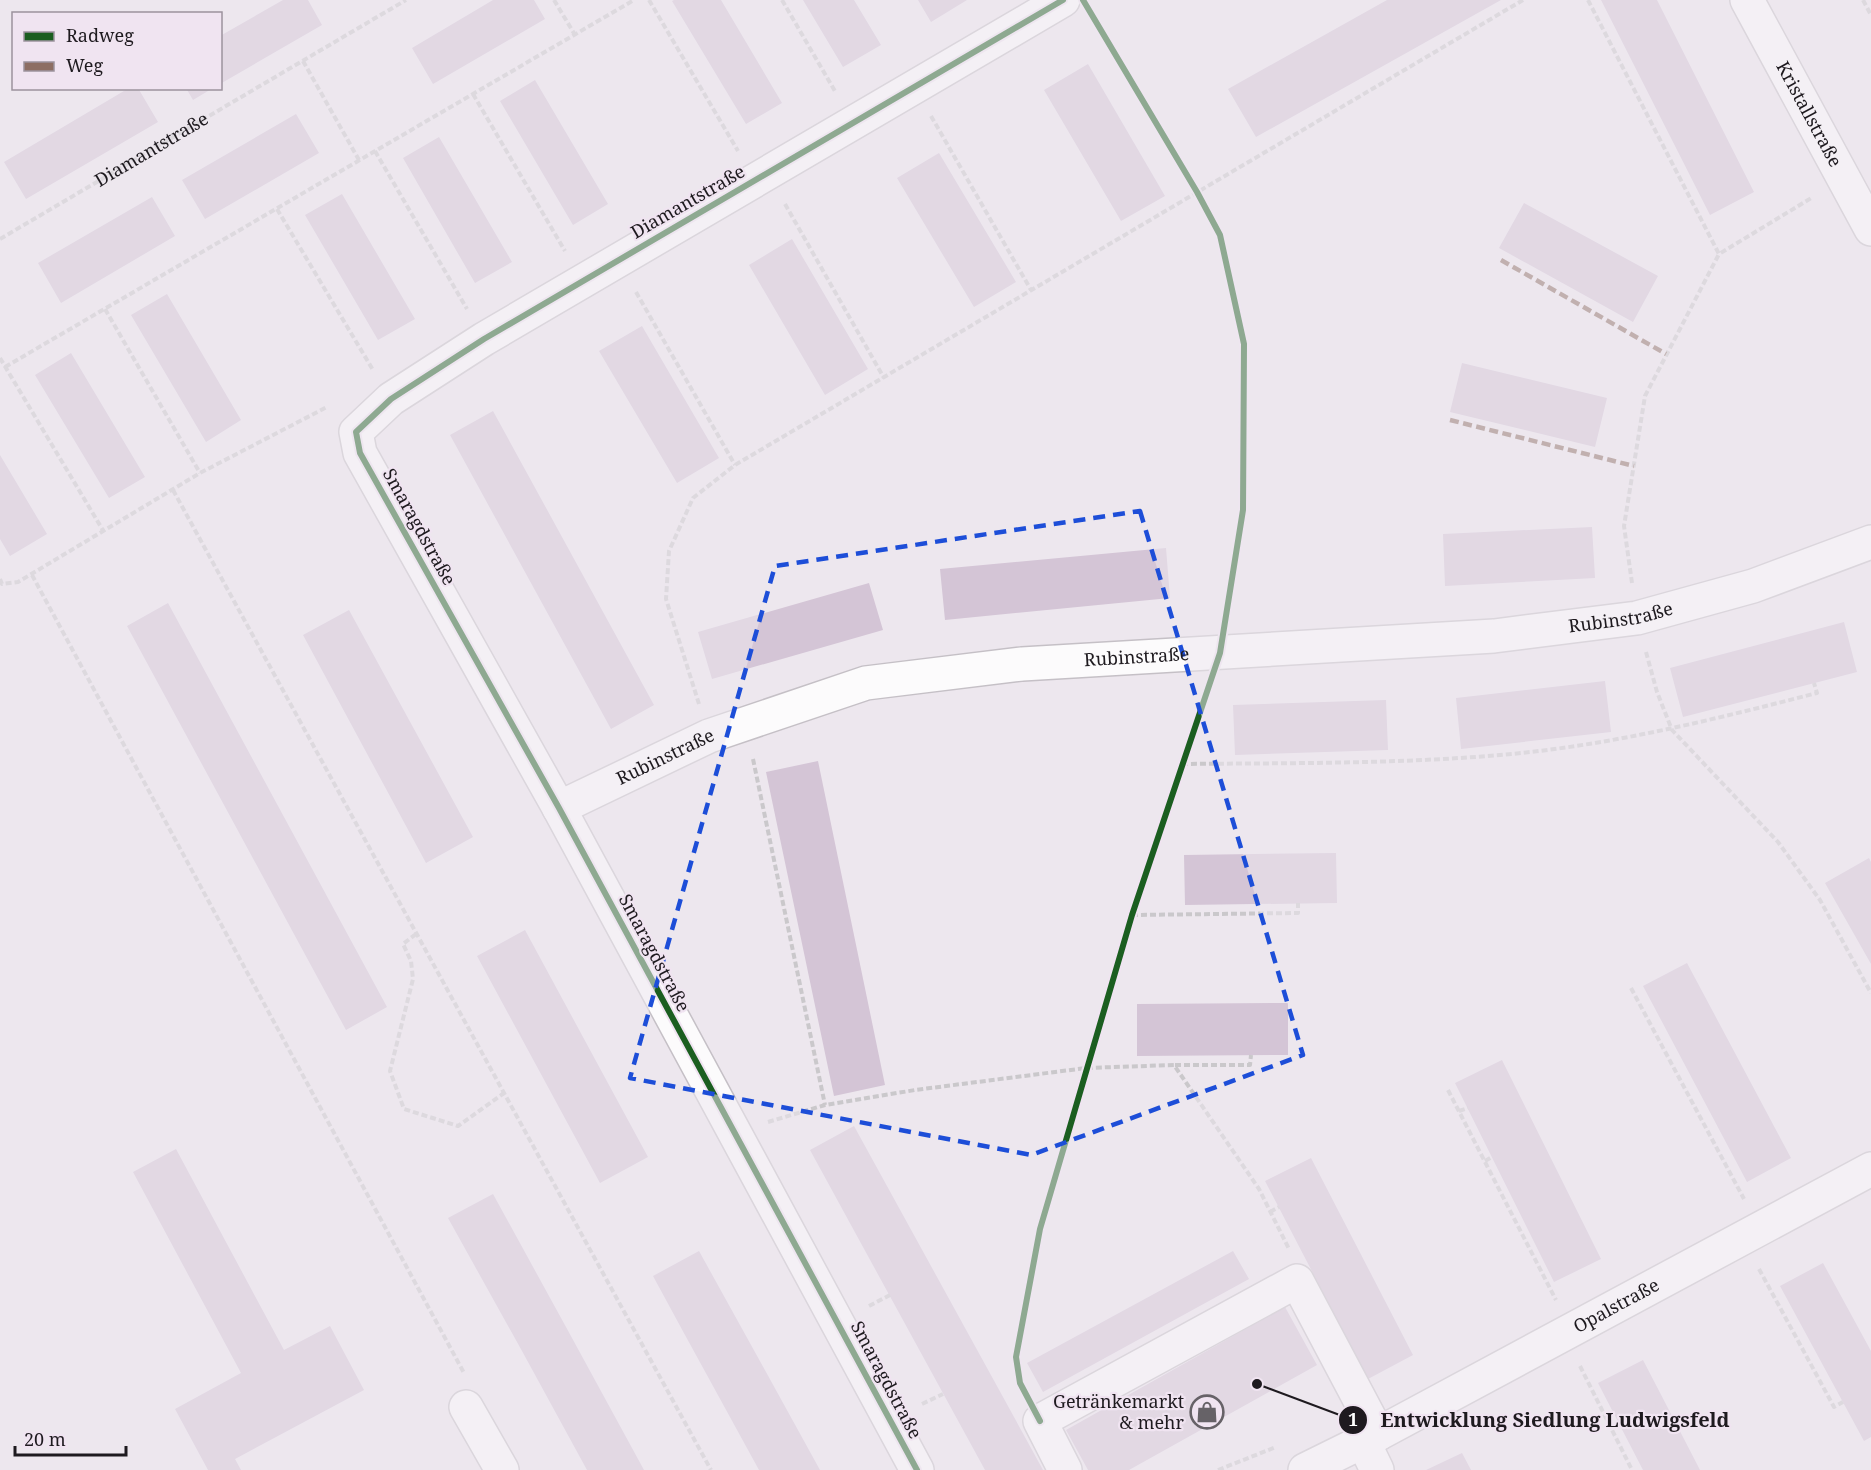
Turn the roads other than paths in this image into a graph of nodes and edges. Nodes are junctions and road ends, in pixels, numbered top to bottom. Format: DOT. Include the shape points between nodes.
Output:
graph roads {
  1 [pos="1063,0"];
  2 [pos="1748,0"];
  3 [pos="1871,229"];
  4 [pos="360,453"];
  5 [pos="1871,542"];
  6 [pos="559,808"];
  7 [pos="1871,1169"];
  8 [pos="466,1407"];
  9 [pos="1371,1437"];
  10 [pos="1306,1469"];
  11 [pos="502,1470"];
  12 [pos="917,1470"];
  13 [pos="1065,1470"];
  14 [pos="1377,1470"];
  1 -- 4 [label="street, Diamantstraße" via="484,339 391,399 356,432"];
  2 -- 3 [label="street, Kristallstraße"];
  4 -- 6 [label="street, Smaragdstraße"];
  5 -- 6 [label="street, Rubinstraße" via="1753,586 1637,618 1482,636 1022,664 866,684 709,736"];
  6 -- 12 [label="street, Smaragdstraße"];
  7 -- 9 [label="street, Opalstraße"];
  8 -- 11 [label="street"];
  9 -- 10 [label="street, Opalstraße"];
  9 -- 13 [label="street" via="1297,1281 1040,1421"];
  9 -- 14 [label="street"];
}
